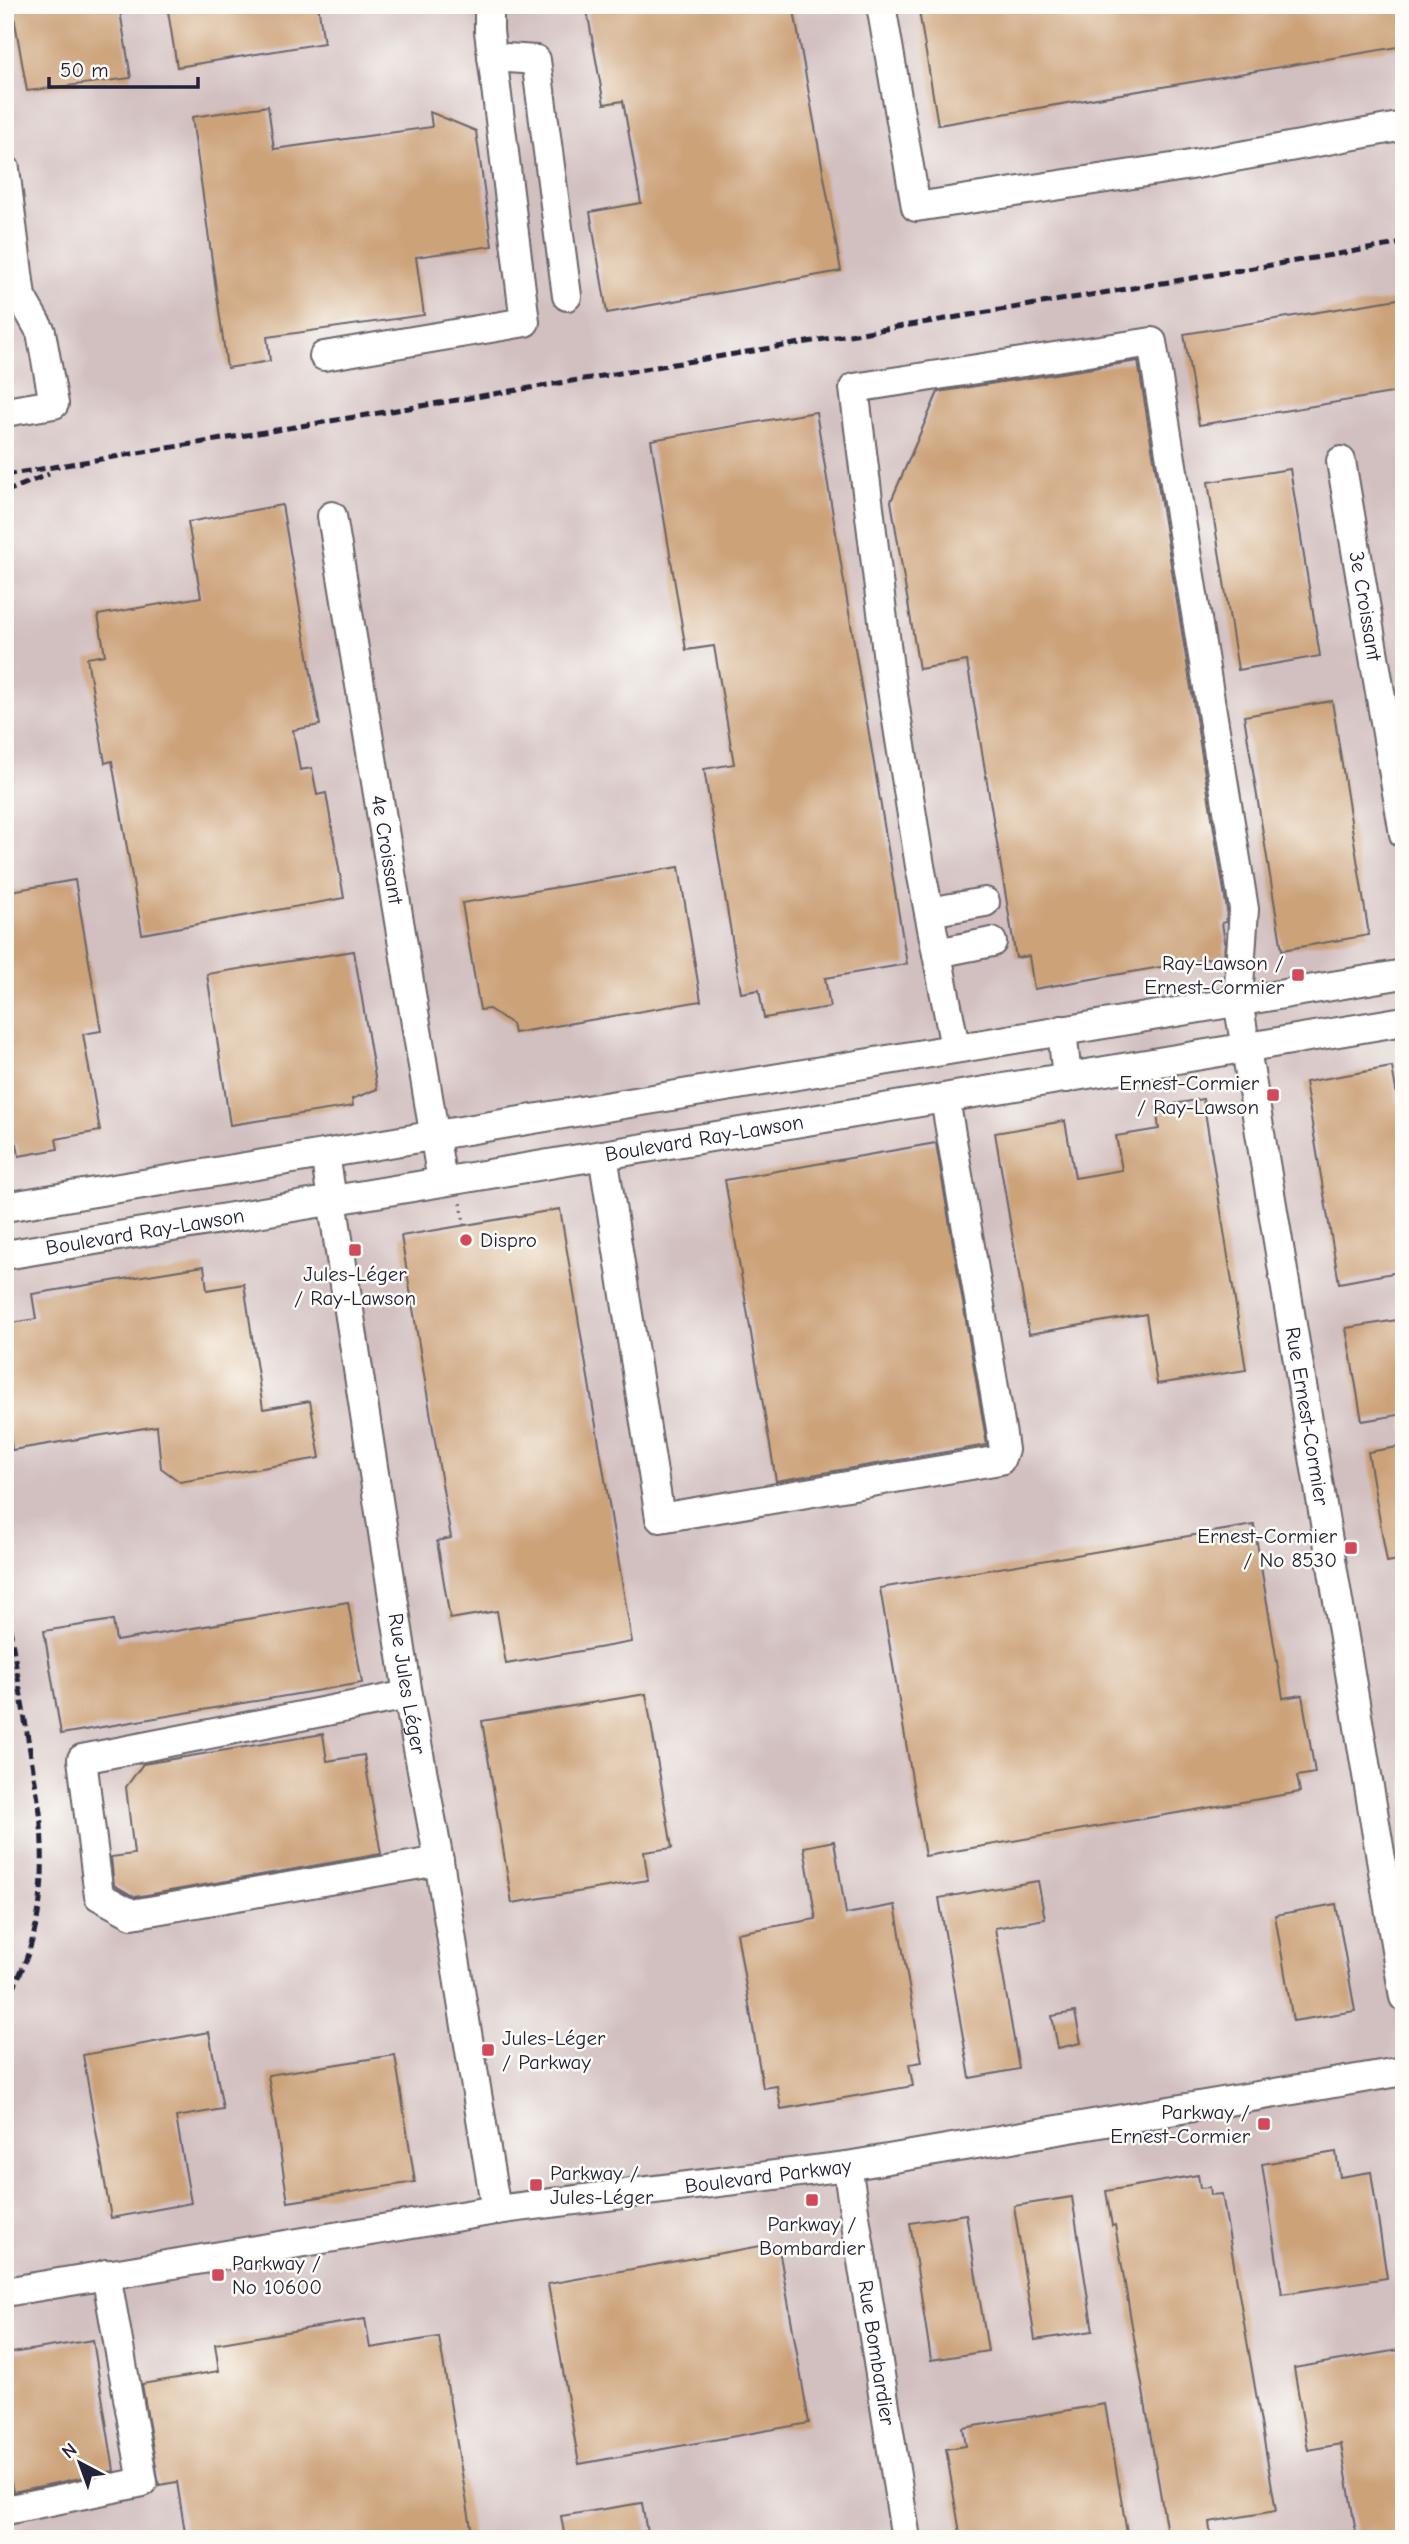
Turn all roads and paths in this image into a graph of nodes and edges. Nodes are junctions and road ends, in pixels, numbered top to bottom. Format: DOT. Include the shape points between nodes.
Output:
graph roads {
  1 [pos="881,5"];
  2 [pos="490,31"];
  3 [pos="1404,126"];
  4 [pos="5,169"];
  5 [pos="567,296"];
  6 [pos="324,356"];
  7 [pos="5,412"];
  8 [pos="1341,461"];
  9 [pos="332,516"];
  10 [pos="1404,834"];
  11 [pos="985,902"];
  12 [pos="929,912"];
  13 [pos="992,942"];
  14 [pos="937,953"];
  15 [pos="1404,974"];
  16 [pos="1238,1001"];
  17 [pos="1404,1021"];
  18 [pos="1062,1030"];
  19 [pos="955,1047"];
  20 [pos="1246,1047"];
  21 [pos="1067,1078"];
  22 [pos="696,1092"];
  23 [pos="945,1099"];
  24 [pos="434,1136"];
  25 [pos="705,1138"];
  26 [pos="325,1154"];
  27 [pos="603,1155"];
  28 [pos="442,1181"];
  29 [pos="332,1200"];
  30 [pos="5,1207"];
  31 [pos="5,1255"];
  32 [pos="408,1695"];
  33 [pos="439,1861"];
  34 [pos="1404,1997"];
  35 [pos="1404,2071"];
  36 [pos="847,2166"];
  37 [pos="496,2210"];
  38 [pos="106,2274"];
  39 [pos="5,2292"];
  40 [pos="5,2506"];
  41 [pos="906,2539"];
  1 -- 3 [label="street" via="916,207 1185,166"];
  2 -- 5 [label="street" via="536,60"];
  2 -- 6 [label="street" via="525,322"];
  4 -- 7 [label="street" via="21,297 41,332 54,404"];
  8 -- 10 [label="street, 3e Croissant"];
  9 -- 24 [label="street, 4e Croissant"];
  11 -- 12 [label="street"];
  12 -- 14 [label="street"];
  12 -- 16 [label="street, Rue Ernest-Cormier" via="890,676 854,388 1152,342 1244,909"];
  13 -- 14 [label="street"];
  14 -- 19 [label="street"];
  15 -- 16 [label="street"];
  16 -- 18 [label="street"];
  16 -- 20 [label="street, Rue Ernest-Cormier"];
  17 -- 20 [label="street, Boulevard Ray-Lawson"];
  18 -- 19 [label="street"];
  18 -- 21 [label="street"];
  19 -- 22 [label="street"];
  20 -- 21 [label="street, Boulevard Ray-Lawson"];
  20 -- 34 [label="street, Rue Ernest-Cormier"];
  21 -- 23 [label="street, Boulevard Ray-Lawson"];
  22 -- 24 [label="street"];
  22 -- 25 [label="street"];
  23 -- 25 [label="street, Boulevard Ray-Lawson"];
  23 -- 27 [label="street" via="1002,1435 1000,1460 660,1518"];
  24 -- 26 [label="street"];
  24 -- 28 [label="street, 4e Croissant"];
  25 -- 27 [label="street, Boulevard Ray-Lawson"];
  26 -- 29 [label="street, Rue Jules Léger"];
  26 -- 30 [label="street"];
  27 -- 28 [label="street, Boulevard Ray-Lawson"];
  28 -- 29 [label="street, Boulevard Ray-Lawson"];
  29 -- 31 [label="street, Boulevard Ray-Lawson"];
  29 -- 32 [label="street, Rue Jules Léger"];
  32 -- 33 [label="street, Rue Jules Léger"];
  32 -- 33 [label="street" via="82,1759 99,1896 132,1914"];
  33 -- 37 [label="street, Rue Jules Léger"];
  35 -- 36 [label="street, Boulevard Parkway"];
  36 -- 37 [label="street, Boulevard Parkway"];
  36 -- 41 [label="street, Rue Bombardier"];
  37 -- 38 [label="street, Boulevard Parkway"];
  38 -- 39 [label="street, Boulevard Parkway"];
  38 -- 40 [label="street" via="143,2482 6,2510"];
}
